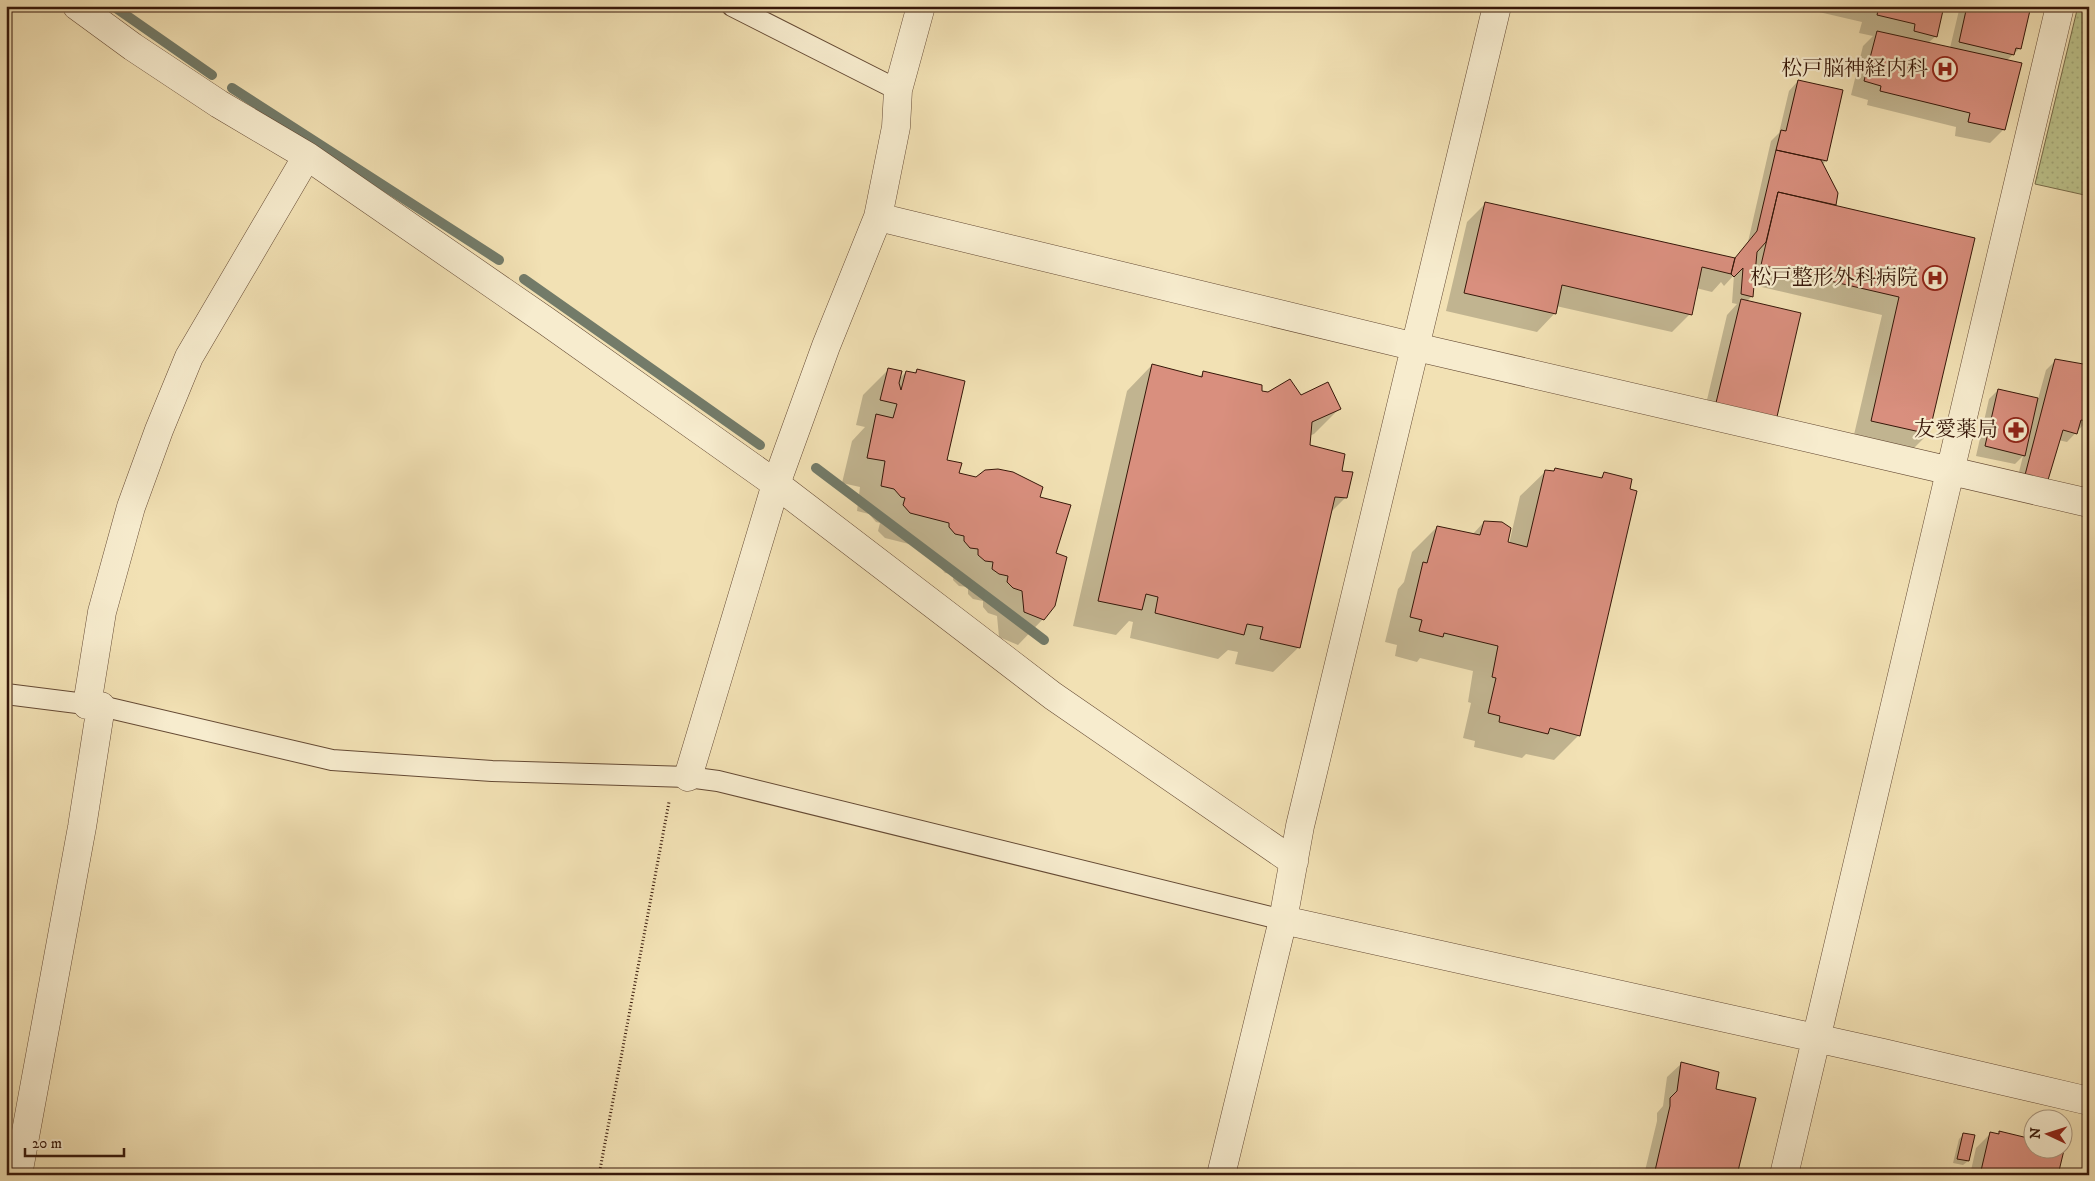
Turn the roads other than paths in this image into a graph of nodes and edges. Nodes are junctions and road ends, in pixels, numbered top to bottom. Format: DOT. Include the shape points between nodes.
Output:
graph roads {
  1 [pos="77,6"];
  2 [pos="732,6"];
  3 [pos="921,6"];
  4 [pos="1496,6"];
  5 [pos="2060,6"];
  6 [pos="898,90"];
  7 [pos="307,156"];
  8 [pos="878,216"];
  9 [pos="1416,347"];
  10 [pos="1950,471"];
  11 [pos="776,484"];
  12 [pos="2089,503"];
  13 [pos="6,694"];
  14 [pos="94,706"];
  15 [pos="688,777"];
  16 [pos="1294,862"];
  17 [pos="1283,920"];
  18 [pos="1816,1039"];
  19 [pos="2089,1101"];
  20 [pos="18,1175"];
  21 [pos="1221,1175"];
  22 [pos="1784,1175"];
  1 -- 7 [label="street" via="211,98"];
  2 -- 6 [label="lane"];
  3 -- 6 [label="street"];
  4 -- 9 [label="street"];
  5 -- 10 [label="street"];
  6 -- 8 [label="street" via="896,127"];
  7 -- 11 [label="street"];
  7 -- 14 [label="street" via="189,357 159,430 131,508 102,612"];
  8 -- 9 [label="street"];
  8 -- 11 [label="street"];
  9 -- 10 [label="street"];
  9 -- 16 [label="street" via="1302,816"];
  10 -- 12 [label="street"];
  10 -- 18 [label="street"];
  11 -- 15 [label="street"];
  11 -- 16 [label="street" via="1053,696"];
  13 -- 14 [label="lane"];
  14 -- 15 [label="lane" via="332,760 492,771"];
  14 -- 20 [label="street" via="82,827"];
  15 -- 17 [label="lane" via="718,781"];
  16 -- 17 [label="street"];
  17 -- 18 [label="street"];
  17 -- 21 [label="street"];
  18 -- 19 [label="street"];
  18 -- 22 [label="street"];
}
